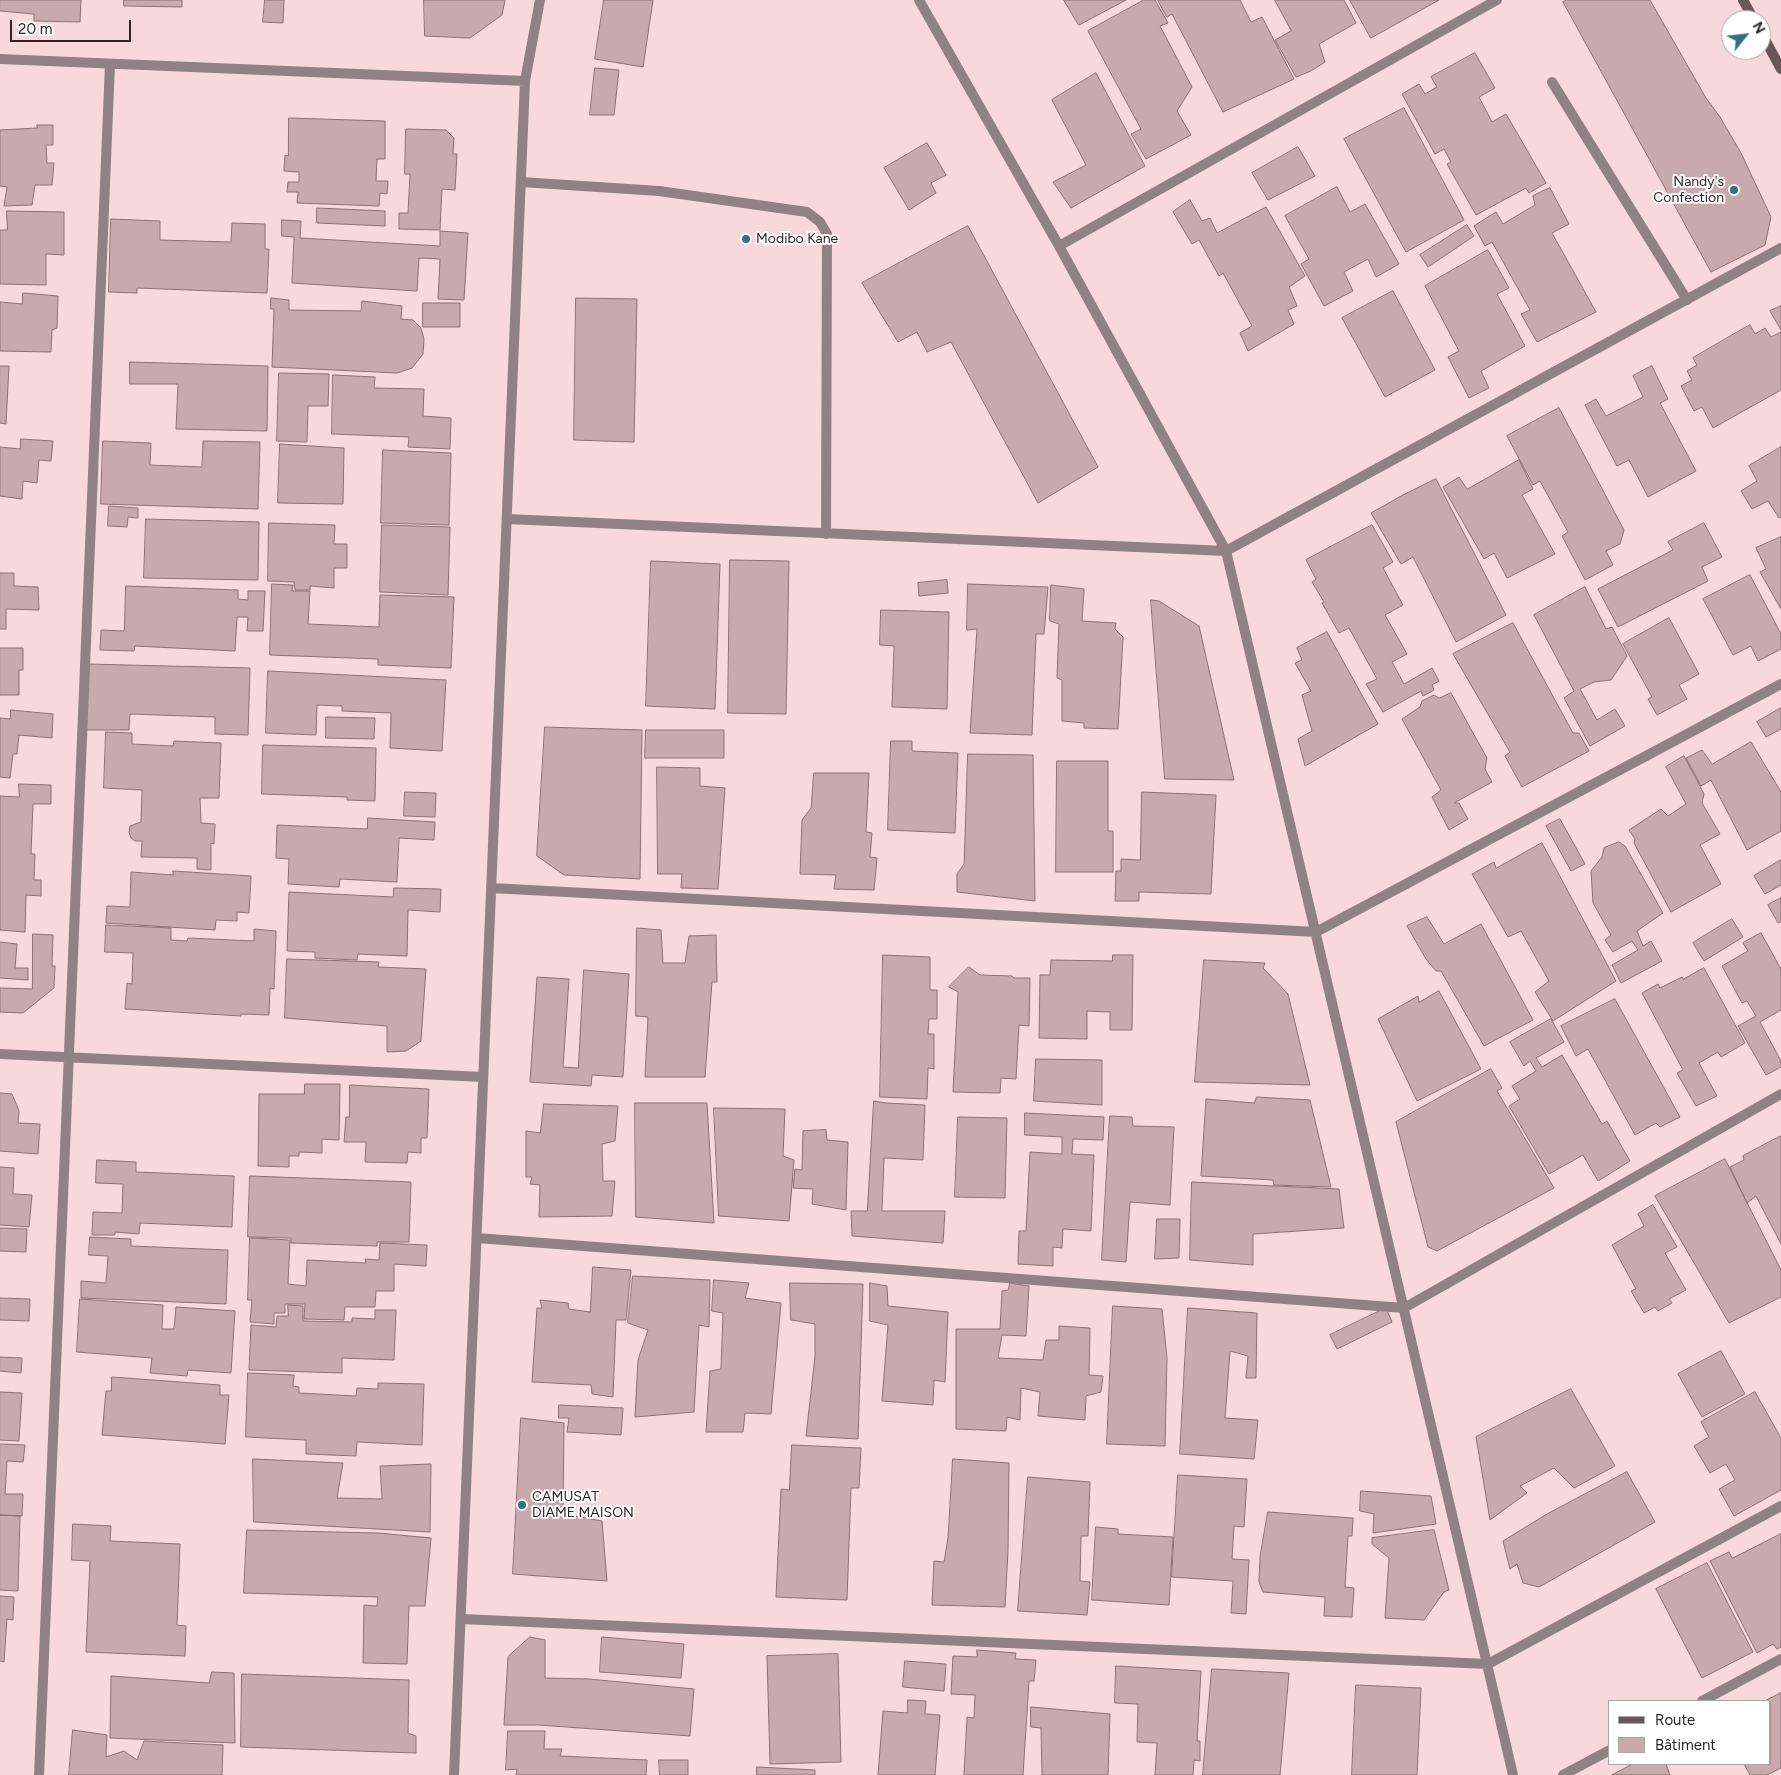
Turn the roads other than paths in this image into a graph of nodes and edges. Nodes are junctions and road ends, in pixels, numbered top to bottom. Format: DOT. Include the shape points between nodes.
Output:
graph roads {
  1 [pos="540,0"];
  2 [pos="918,0"];
  3 [pos="1497,0"];
  4 [pos="1771,50"];
  5 [pos="0,59"];
  6 [pos="110,64"];
  7 [pos="1781,69"];
  8 [pos="525,81"];
  9 [pos="1552,82"];
  10 [pos="521,182"];
  11 [pos="1059,246"];
  12 [pos="1781,248"];
  13 [pos="1687,300"];
  14 [pos="507,519"];
  15 [pos="826,534"];
  16 [pos="1226,551"];
  17 [pos="1781,684"];
  18 [pos="491,888"];
  19 [pos="1316,932"];
  20 [pos="0,1054"];
  21 [pos="69,1058"];
  22 [pos="484,1077"];
  23 [pos="1781,1094"];
  24 [pos="477,1238"];
  25 [pos="1404,1308"];
  26 [pos="1781,1506"];
  27 [pos="461,1619"];
  28 [pos="1781,1659"];
  29 [pos="1488,1664"];
  30 [pos="1704,1700"];
  31 [pos="1608,1751"];
  32 [pos="39,1775"];
  33 [pos="454,1775"];
  34 [pos="1513,1775"];
  35 [pos="1563,1775"];
  1 -- 8 [label="street"];
  2 -- 11 [label="street"];
  3 -- 11 [label="street"];
  4 -- 7 [label="street"];
  5 -- 6 [label="street"];
  6 -- 8 [label="street"];
  6 -- 21 [label="street"];
  8 -- 10 [label="street"];
  9 -- 13 [label="street"];
  10 -- 14 [label="street"];
  10 -- 15 [label="street" via="659,191 807,212 820,222 827,234"];
  11 -- 16 [label="street"];
  12 -- 13 [label="street"];
  13 -- 16 [label="street"];
  14 -- 15 [label="street"];
  14 -- 18 [label="street"];
  15 -- 16 [label="street"];
  16 -- 19 [label="street"];
  17 -- 19 [label="street"];
  18 -- 19 [label="street"];
  18 -- 22 [label="street"];
  19 -- 25 [label="street"];
  20 -- 21 [label="street"];
  21 -- 22 [label="street"];
  21 -- 32 [label="street"];
  22 -- 24 [label="street"];
  23 -- 25 [label="street"];
  24 -- 25 [label="street"];
  24 -- 27 [label="street"];
  25 -- 29 [label="street"];
  26 -- 29 [label="street"];
  27 -- 29 [label="street"];
  27 -- 33 [label="street"];
  28 -- 30 [label="street"];
  29 -- 34 [label="street"];
  31 -- 35 [label="street"];
}
